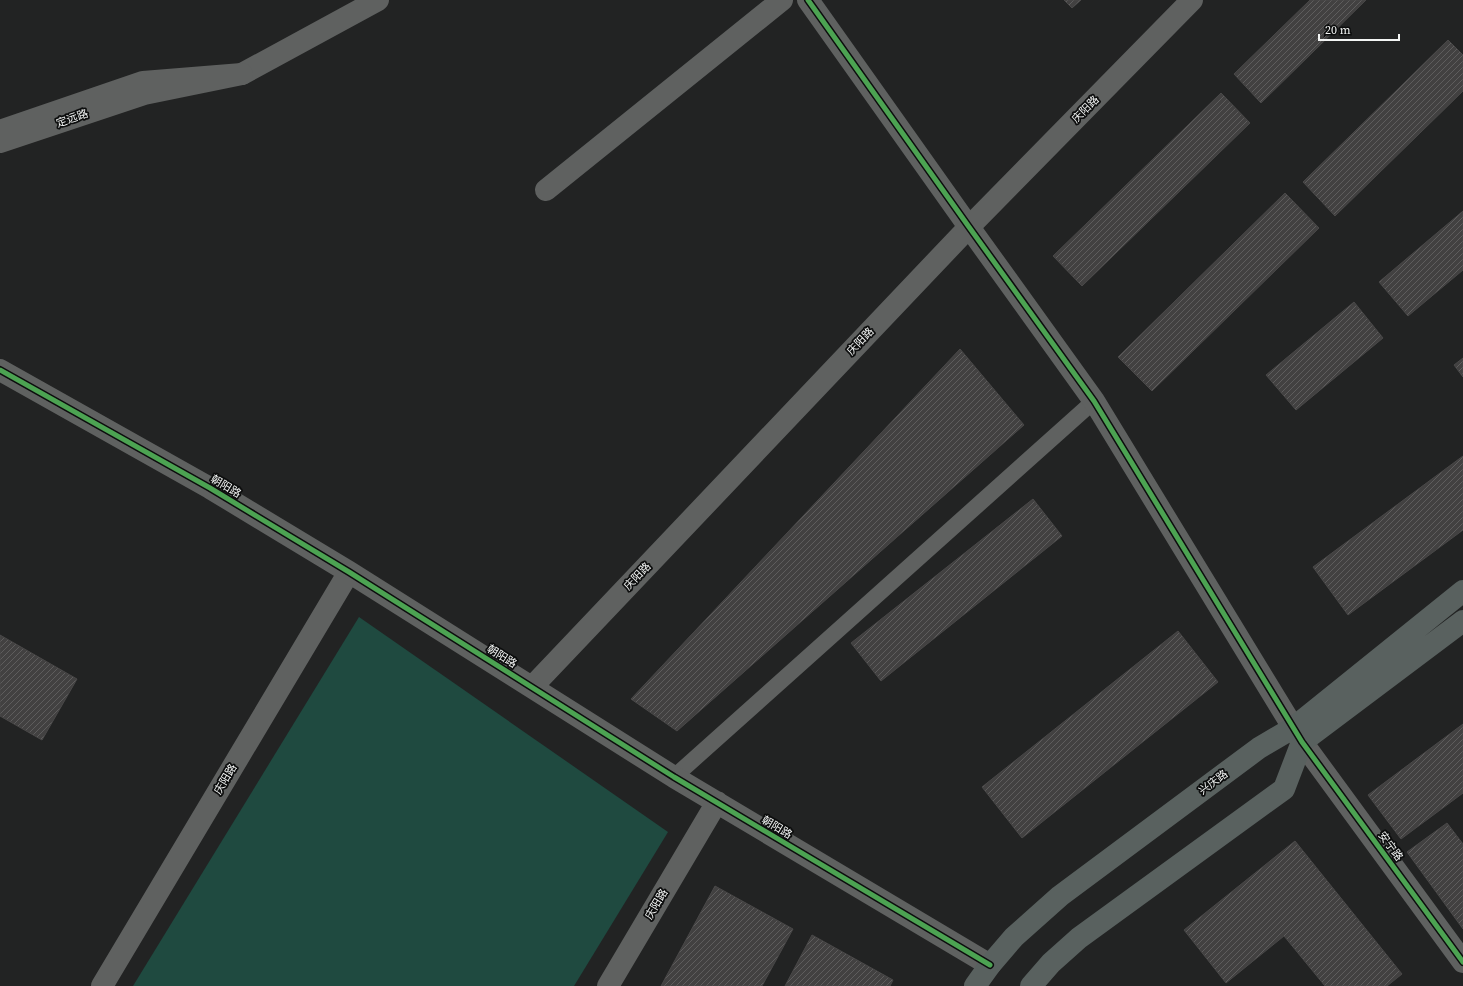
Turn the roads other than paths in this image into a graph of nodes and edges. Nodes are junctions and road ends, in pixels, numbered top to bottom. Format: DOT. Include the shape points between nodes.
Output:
graph roads {
  1 [pos="378,0"];
  2 [pos="782,0"];
  3 [pos="808,0"];
  4 [pos="1192,0"];
  5 [pos="144,88"];
  6 [pos="0,131"];
  7 [pos="0,142"];
  8 [pos="546,190"];
  9 [pos="969,227"];
  10 [pos="0,370"];
  11 [pos="0,382"];
  12 [pos="1094,401"];
  13 [pos="346,577"];
  14 [pos="1463,591"];
  15 [pos="1463,621"];
  16 [pos="532,687"];
  17 [pos="1298,735"];
  18 [pos="674,777"];
  19 [pos="714,807"];
  20 [pos="1463,962"];
  21 [pos="983,975"];
  22 [pos="102,986"];
  23 [pos="608,986"];
  24 [pos="1031,986"];
  1 -- 5 [label="street" via="242,74"];
  2 -- 8 [label="street"];
  3 -- 9 [label="street, 安宁路"];
  4 -- 9 [label="street, 庆阳路"];
  5 -- 6 [label="street, 定远路"];
  5 -- 7 [label="street, 定远路"];
  9 -- 12 [label="street, 安宁路"];
  9 -- 16 [label="street, 庆阳路"];
  10 -- 13 [label="street, 朝阳路" via="210,488"];
  11 -- 13 [label="street, 朝阳路"];
  12 -- 17 [label="street, 安宁路"];
  12 -- 18 [label="lane"];
  13 -- 16 [label="street, 朝阳路"];
  13 -- 22 [label="street, 庆阳路"];
  14 -- 17 [label="main road, 兴庆路"];
  15 -- 17 [label="main road, 兴庆路"];
  16 -- 18 [label="street, 朝阳路"];
  17 -- 20 [label="street, 安宁路"];
  17 -- 21 [label="main road, 兴庆路" via="1258,748 1060,896 1014,937"];
  17 -- 24 [label="main road" via="1284,789 1079,938 1051,963"];
  18 -- 19 [label="street, 朝阳路"];
  19 -- 21 [label="street, 朝阳路"];
  19 -- 23 [label="street, 庆阳路"];
}
